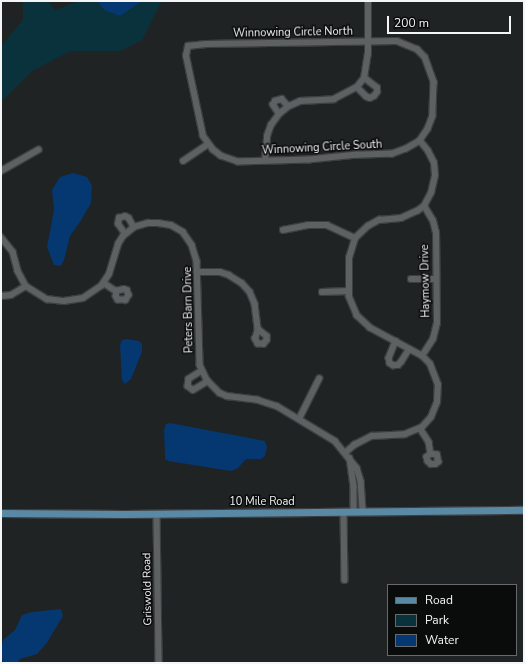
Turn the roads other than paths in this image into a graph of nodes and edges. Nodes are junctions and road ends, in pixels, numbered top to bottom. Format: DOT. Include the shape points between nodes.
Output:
graph roads {
  1 [pos="368,1"];
  2 [pos="368,42"];
  3 [pos="364,78"];
  4 [pos="356,88"];
  5 [pos="288,106"];
  6 [pos="279,114"];
  7 [pos="203,136"];
  8 [pos="420,141"];
  9 [pos="208,144"];
  10 [pos="38,150"];
  11 [pos="183,161"];
  12 [pos="266,161"];
  13 [pos="2,169"];
  14 [pos="424,206"];
  15 [pos="134,227"];
  16 [pos="283,230"];
  17 [pos="125,234"];
  18 [pos="1,237"];
  19 [pos="355,238"];
  20 [pos="198,272"];
  21 [pos="411,279"];
  22 [pos="436,279"];
  23 [pos="104,283"];
  24 [pos="26,286"];
  25 [pos="349,290"];
  26 [pos="116,291"];
  27 [pos="322,292"];
  28 [pos="1,296"];
  29 [pos="258,329"];
  30 [pos="396,341"];
  31 [pos="409,349"];
  32 [pos="422,356"];
  33 [pos="202,371"];
  34 [pos="319,379"];
  35 [pos="208,381"];
  36 [pos="299,419"];
  37 [pos="420,428"];
  38 [pos="346,452"];
  39 [pos="431,454"];
  40 [pos="350,458"];
  41 [pos="524,510"];
  42 [pos="344,512"];
  43 [pos="354,512"];
  44 [pos="363,512"];
  45 [pos="1,513"];
  46 [pos="157,514"];
  47 [pos="345,580"];
  48 [pos="159,663"];
  1 -- 2 [label="street"];
  2 -- 3 [label="street"];
  2 -- 7 [label="street, Winnowing Circle North" via="188,46 186,56"];
  2 -- 8 [label="street, Winnowing Circle North" via="397,41 417,49 425,56 434,82 433,116"];
  3 -- 4 [label="street"];
  3 -- 4 [label="street" via="377,88 374,96 370,98"];
  4 -- 5 [label="street" via="334,99 300,101"];
  5 -- 6 [label="street"];
  5 -- 6 [label="street" via="282,99 275,101 273,105"];
  6 -- 12 [label="street" via="267,136"];
  7 -- 9 [label="street, Winnowing Circle South"];
  8 -- 12 [label="street, Winnowing Circle South" via="392,154"];
  8 -- 14 [label="street" via="434,163 435,175 434,188"];
  9 -- 11 [label="street"];
  9 -- 12 [label="street, Winnowing Circle South" via="221,156 238,162"];
  10 -- 13 [label="street"];
  14 -- 19 [label="street" via="401,218 379,220"];
  14 -- 22 [label="street, Haymow Drive" via="433,220 436,233"];
  15 -- 17 [label="street, Peters Barn Drive"];
  15 -- 17 [label="street" via="129,218 119,218 118,224"];
  15 -- 20 [label="street, Peters Barn Drive" via="158,223 182,232 192,245 198,261"];
  16 -- 19 [label="street" via="308,225 326,225"];
  17 -- 23 [label="street, Peters Barn Drive" via="114,252"];
  18 -- 24 [label="street" via="14,252 18,271"];
  19 -- 25 [label="street" via="349,258"];
  20 -- 29 [label="street" via="225,273 242,283 250,292 255,304"];
  20 -- 33 [label="street, Peters Barn Drive"];
  21 -- 22 [label="street"];
  22 -- 32 [label="street, Haymow Drive" via="437,323"];
  23 -- 24 [label="street, Peters Barn Drive" via="89,296 64,301 47,299"];
  23 -- 26 [label="street"];
  24 -- 28 [label="street" via="11,295"];
  25 -- 27 [label="street"];
  25 -- 30 [label="street" via="349,298 357,316 370,328"];
  30 -- 31 [label="street"];
  30 -- 31 [label="street" via="389,358 393,365 398,365"];
  31 -- 32 [label="street"];
  32 -- 37 [label="street" via="430,364 438,392 431,417"];
  33 -- 35 [label="street, Peters Barn Drive"];
  33 -- 35 [label="street" via="189,379 188,386 193,390"];
  34 -- 36 [label="street"];
  35 -- 36 [label="street, Peters Barn Drive" via="227,396 268,402"];
  36 -- 38 [label="street, Peters Barn Drive" via="327,434"];
  37 -- 38 [label="street" via="405,434 372,436"];
  37 -- 39 [label="street" via="429,442"];
  38 -- 40 [label="street, Peters Barn Drive"];
  40 -- 43 [label="street, Peters Barn Drive" via="354,479"];
  40 -- 44 [label="street, Peters Barn Drive" via="357,468 361,481"];
  41 -- 44 [label="main road, 10 Mile Road"];
  42 -- 43 [label="main road, 10 Mile Road"];
  42 -- 46 [label="main road, 10 Mile Road"];
  42 -- 47 [label="street"];
  43 -- 44 [label="main road, 10 Mile Road"];
  45 -- 46 [label="main road, 10 Mile Road"];
  46 -- 48 [label="street, Griswold Road"];
}
